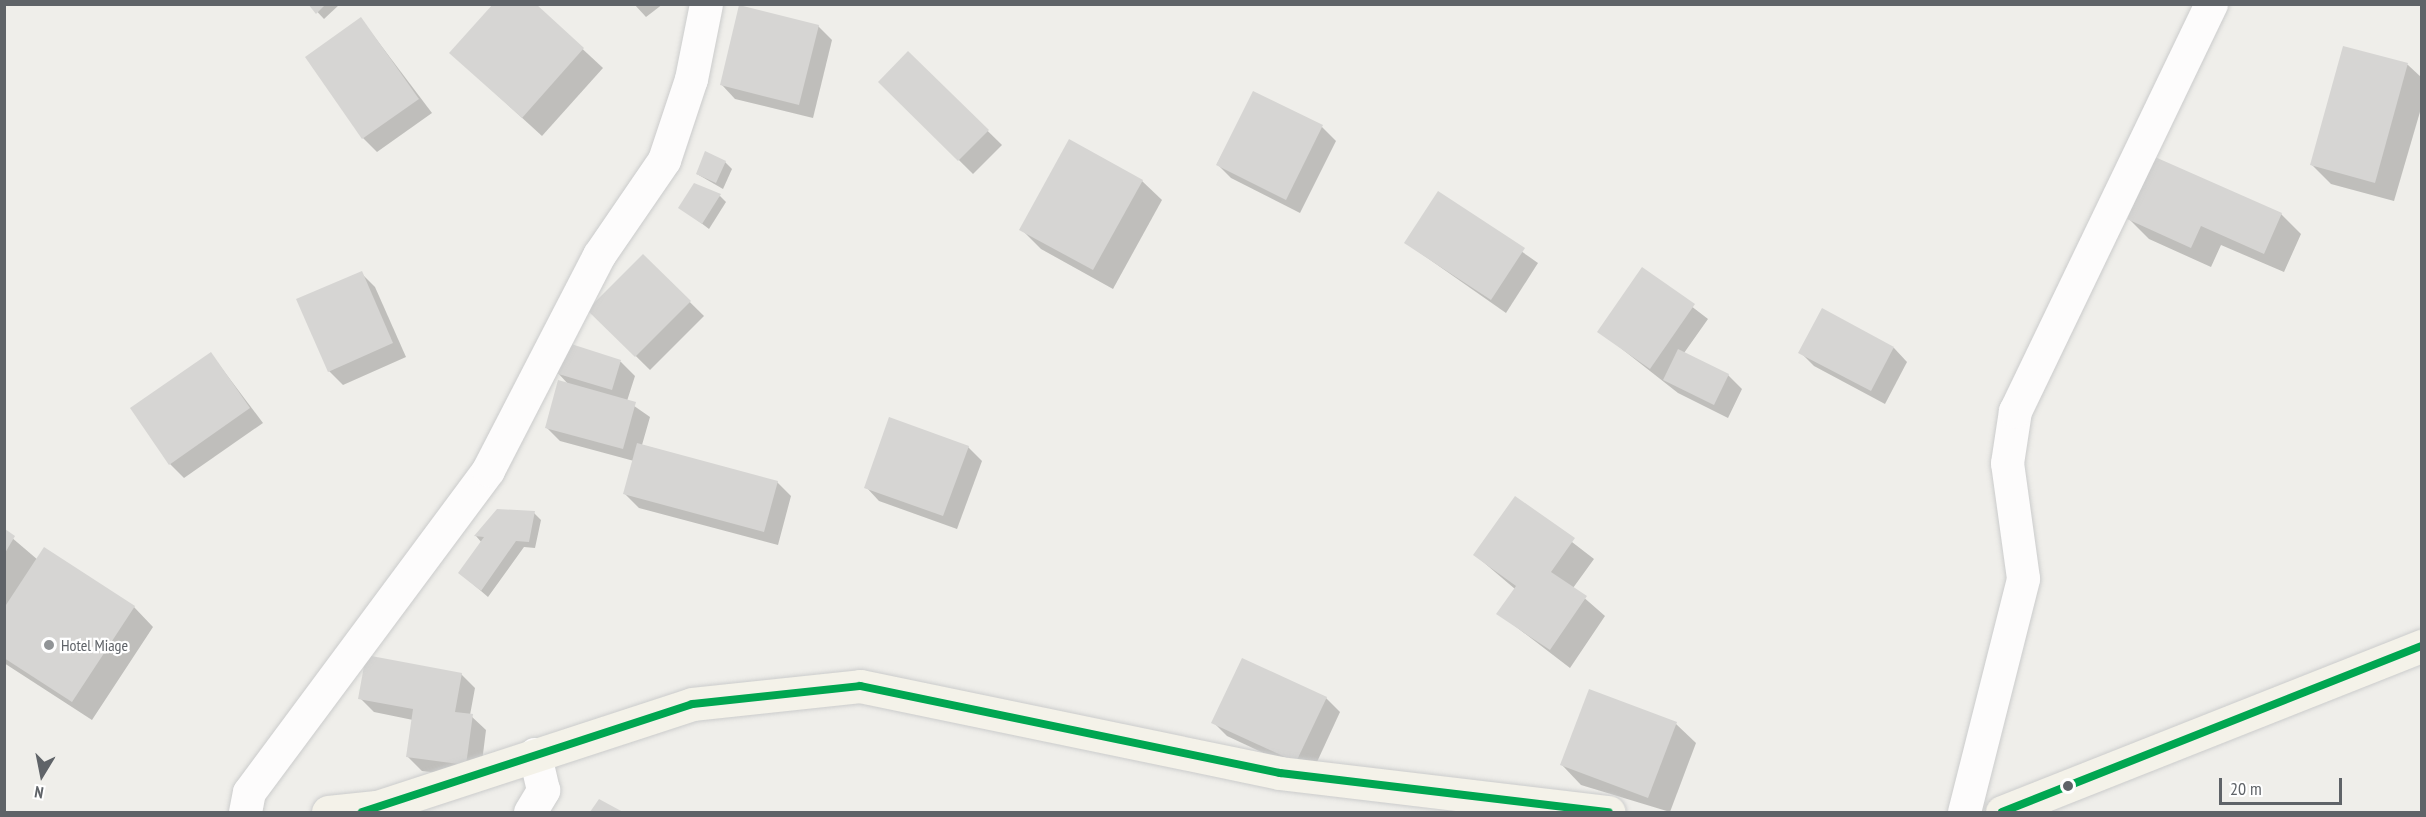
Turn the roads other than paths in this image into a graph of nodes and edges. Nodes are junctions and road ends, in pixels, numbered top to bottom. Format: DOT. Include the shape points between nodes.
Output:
graph roads {
  1 [pos="706,4"];
  2 [pos="2211,4"];
  3 [pos="2421,646"];
  4 [pos="535,754"];
  5 [pos="368,810"];
  6 [pos="245,813"];
  7 [pos="328,813"];
  8 [pos="530,813"];
  9 [pos="1609,813"];
  10 [pos="1964,813"];
  11 [pos="2002,813"];
  1 -- 6 [label="street" via="691,79 664,160 599,255 488,470 249,792"];
  2 -- 10 [label="street" via="2015,411 2007,463 2023,578"];
  3 -- 11 [label="main road"];
  4 -- 5 [label="main road"];
  4 -- 8 [label="street" via="543,790"];
  4 -- 9 [label="main road" via="692,704 860,686 1280,773"];
  5 -- 7 [label="main road"];
}
